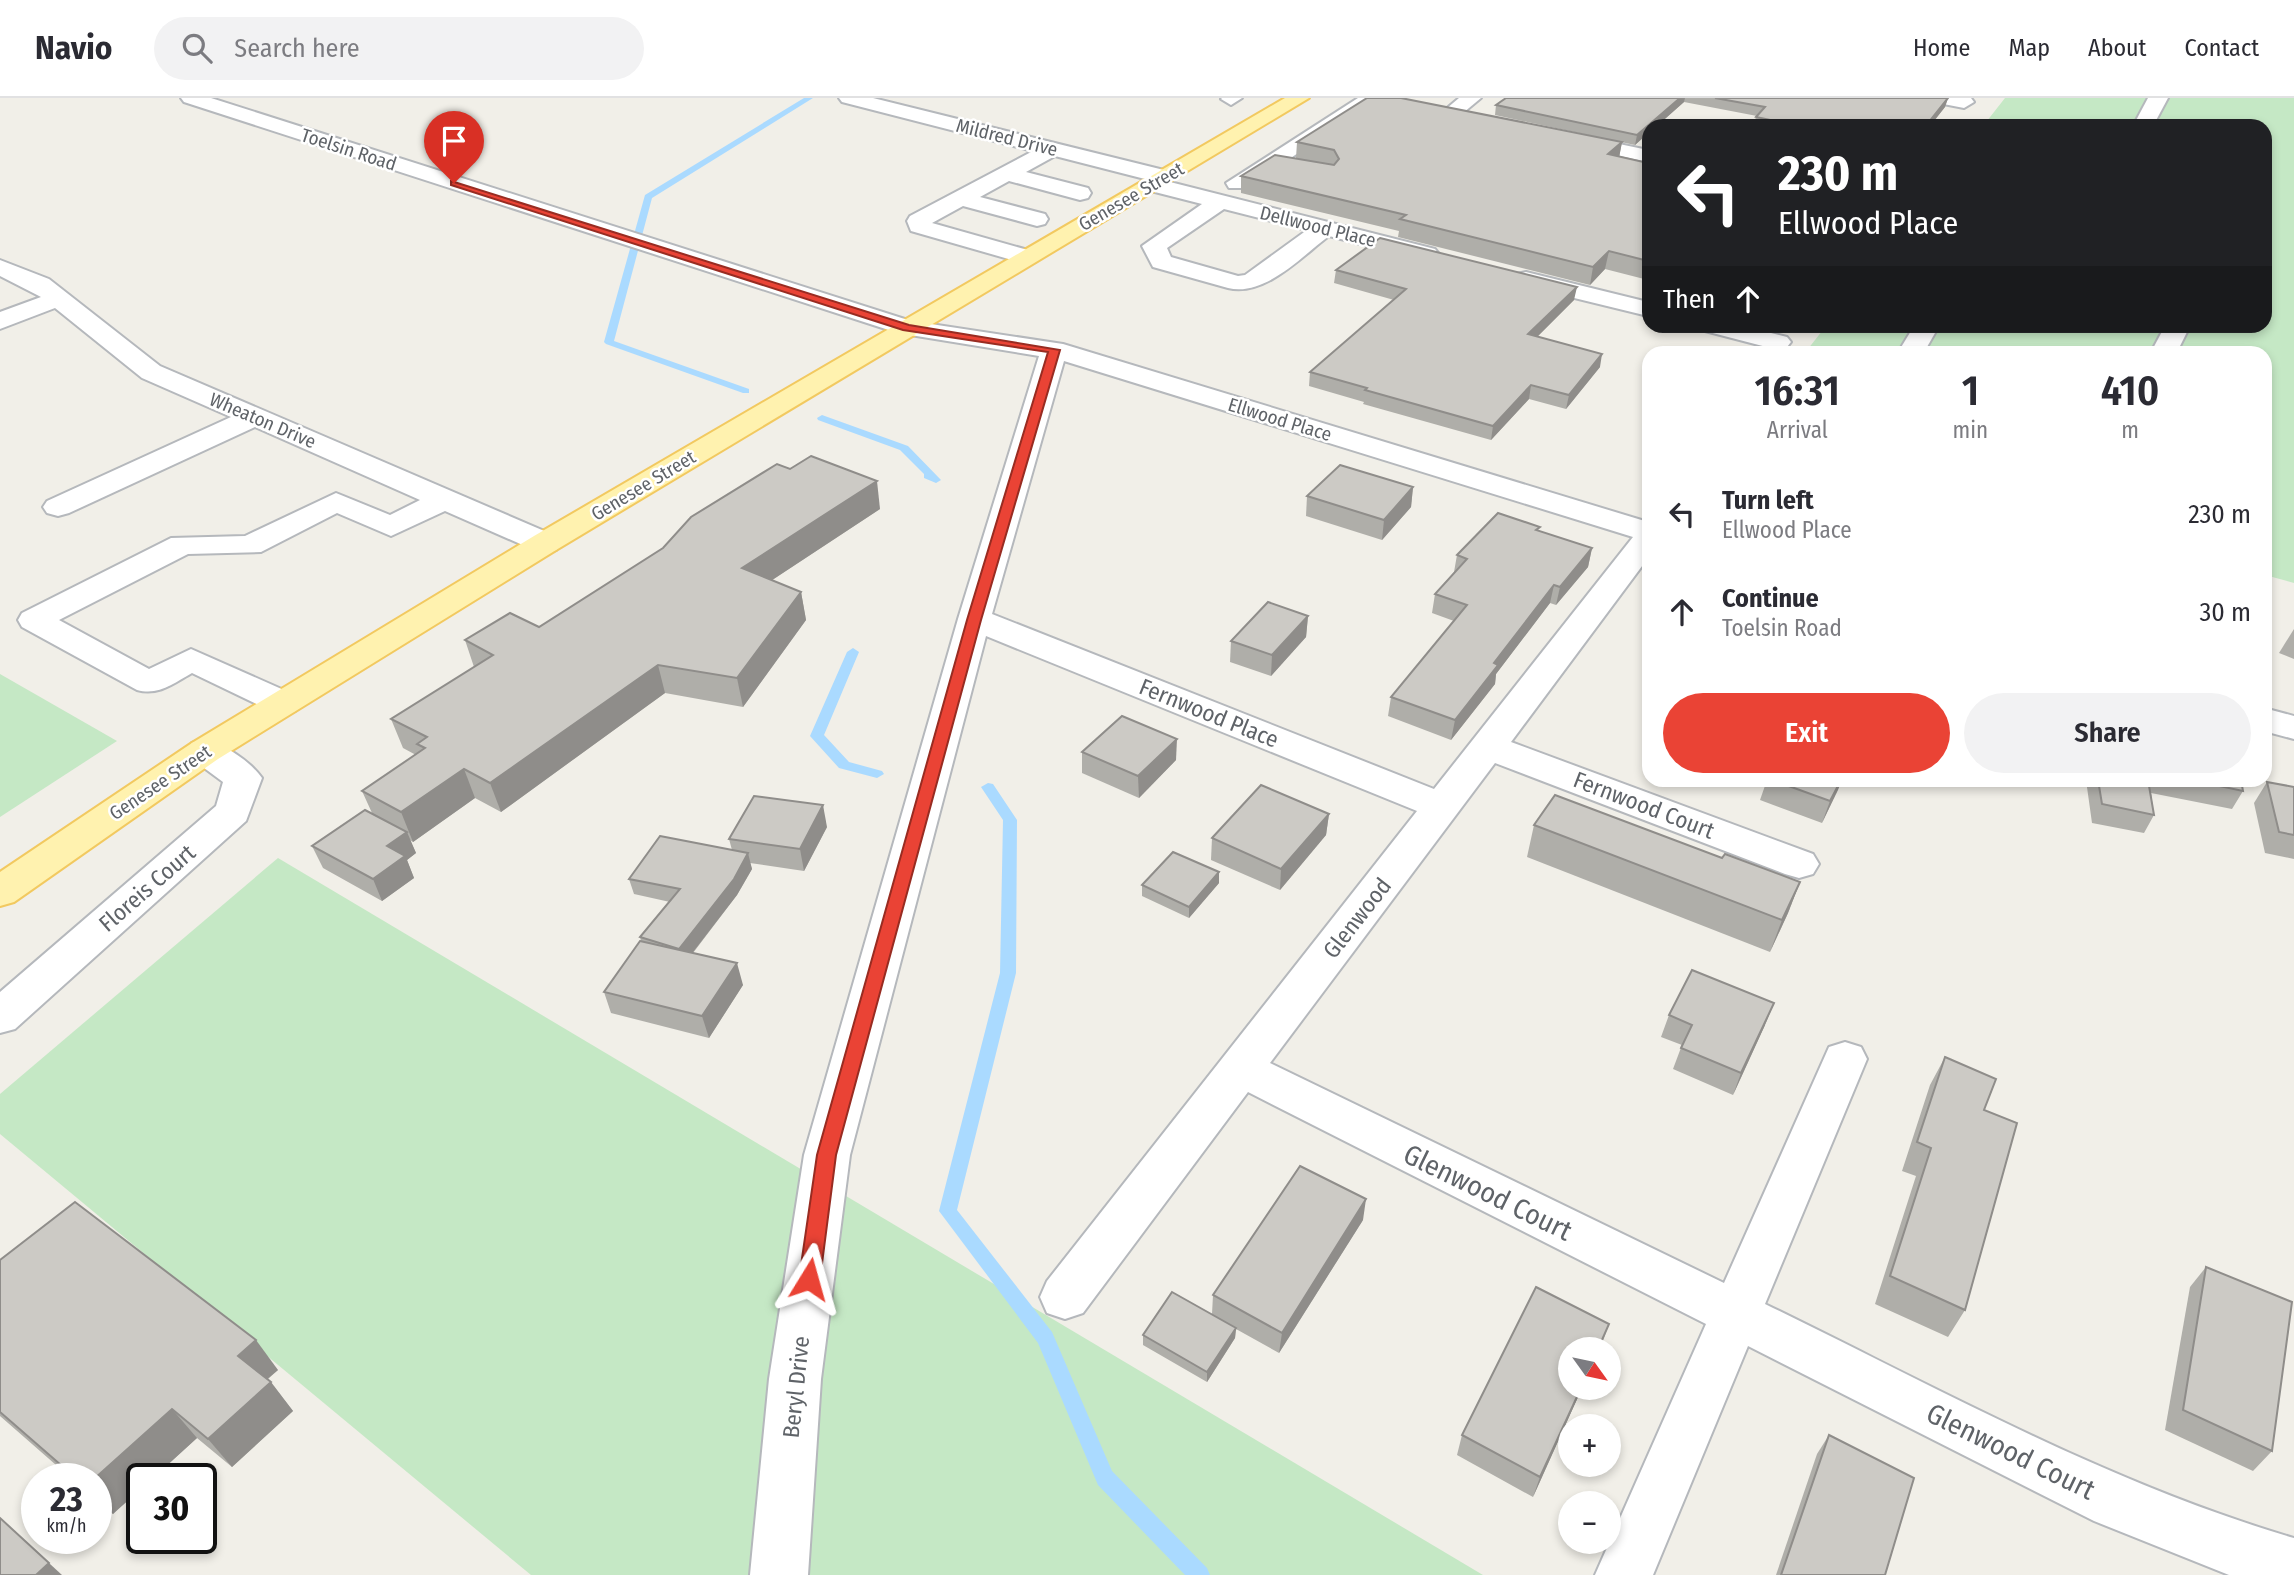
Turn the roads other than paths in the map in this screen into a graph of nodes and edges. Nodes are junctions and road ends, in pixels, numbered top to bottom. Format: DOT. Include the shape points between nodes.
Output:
graph roads {
  1 [pos="191,98"];
  2 [pos="849,98"];
  3 [pos="1299,98"];
  4 [pos="1471,98"];
  5 [pos="1940,98"];
  6 [pos="2158,98"];
  7 [pos="1379,99"];
  8 [pos="1964,102"];
  9 [pos="1427,109"];
  10 [pos="1450,114"];
  11 [pos="2147,119"];
  12 [pos="1476,120"];
  13 [pos="1556,136"];
  14 [pos="1052,149"];
  15 [pos="1642,155"];
  16 [pos="1271,162"];
  17 [pos="1298,168"];
  18 [pos="1006,173"];
  19 [pos="1157,181"];
  20 [pos="1080,193"];
  21 [pos="960,198"];
  22 [pos="1216,201"];
  23 [pos="1037,219"];
  24 [pos="1325,228"];
  25 [pos="1027,257"];
  26 [pos="1446,258"];
  27 [pos="0,267"];
  28 [pos="1500,272"];
  29 [pos="59,298"];
  30 [pos="1642,308"];
  31 [pos="0,321"];
  32 [pos="907,328"];
  33 [pos="1742,333"];
  34 [pos="1778,342"];
  35 [pos="1054,350"];
  36 [pos="254,416"];
  37 [pos="444,499"];
  38 [pos="58,507"];
  39 [pos="1642,530"];
  40 [pos="545,543"];
  41 [pos="1642,546"];
  42 [pos="974,620"];
  43 [pos="283,703"];
  44 [pos="2272,721"];
  45 [pos="2294,728"];
  46 [pos="1489,747"];
  47 [pos="205,751"];
  48 [pos="1443,807"];
  49 [pos="1799,864"];
  50 [pos="0,892"];
  51 [pos="0,1017"];
  52 [pos="1845,1059"];
  53 [pos="1241,1068"];
  54 [pos="1065,1297"];
  55 [pos="1736,1315"];
  56 [pos="2294,1567"];
  57 [pos="779,1575"];
  58 [pos="1624,1575"];
  1 -- 32 [label="street, Toelsin Road"];
  2 -- 14 [label="street, Mildred Drive"];
  3 -- 19 [label="main road, Genesee Street"];
  4 -- 10 [label="street"];
  5 -- 8 [label="street"];
  6 -- 11 [label="street"];
  7 -- 16 [label="street"];
  9 -- 10 [label="street"];
  10 -- 12 [label="street"];
  13 -- 15 [label="street"];
  14 -- 18 [label="street"];
  14 -- 19 [label="street, Mildred Drive"];
  16 -- 17 [label="street"];
  16 -- 22 [label="street"];
  18 -- 20 [label="street"];
  18 -- 21 [label="street"];
  19 -- 22 [label="street, Dellwood Place"];
  19 -- 25 [label="main road, Genesee Street"];
  21 -- 23 [label="street"];
  21 -- 25 [label="street" via="918,221 919,226"];
  22 -- 24 [label="street, Dellwood Place"];
  22 -- 24 [label="street" via="1154,246 1161,262 1237,283 1252,281"];
  24 -- 26 [label="street, Dellwood Place"];
  25 -- 32 [label="main road, Genesee Street"];
  27 -- 29 [label="street, Wheaton Drive" via="40,284"];
  28 -- 30 [label="street"];
  29 -- 31 [label="street"];
  29 -- 36 [label="street, Wheaton Drive" via="151,372"];
  32 -- 35 [label="street, Ellwood Place"];
  32 -- 40 [label="main road, Genesee Street"];
  33 -- 34 [label="street"];
  35 -- 39 [label="street, Ellwood Place"];
  35 -- 42 [label="street, Beryl Drive"];
  36 -- 37 [label="street, Wheaton Drive"];
  36 -- 38 [label="street"];
  37 -- 40 [label="street, Wheaton Drive"];
  37 -- 43 [label="street" via="391,527 336,502 250,545 182,545 34,620 149,683 191,659"];
  40 -- 43 [label="main road, Genesee Street"];
  41 -- 46 [label="street, Glenwood"];
  42 -- 48 [label="street, Fernwood Place"];
  42 -- 57 [label="street, Beryl Drive" via="827,1155 795,1379"];
  43 -- 47 [label="main road, Genesee Street"];
  44 -- 45 [label="street"];
  46 -- 48 [label="street, Glenwood"];
  46 -- 49 [label="street, Fernwood Court"];
  47 -- 50 [label="main road, Genesee Street"];
  47 -- 51 [label="street, Floreis Court" via="243,778 233,812"];
  48 -- 53 [label="street, Glenwood"];
  52 -- 55 [label="street"];
  53 -- 54 [label="street, Glenwood"];
  53 -- 55 [label="street, Glenwood Court"];
  55 -- 56 [label="street, Glenwood Court" via="2114,1502"];
  55 -- 58 [label="street"];
}
